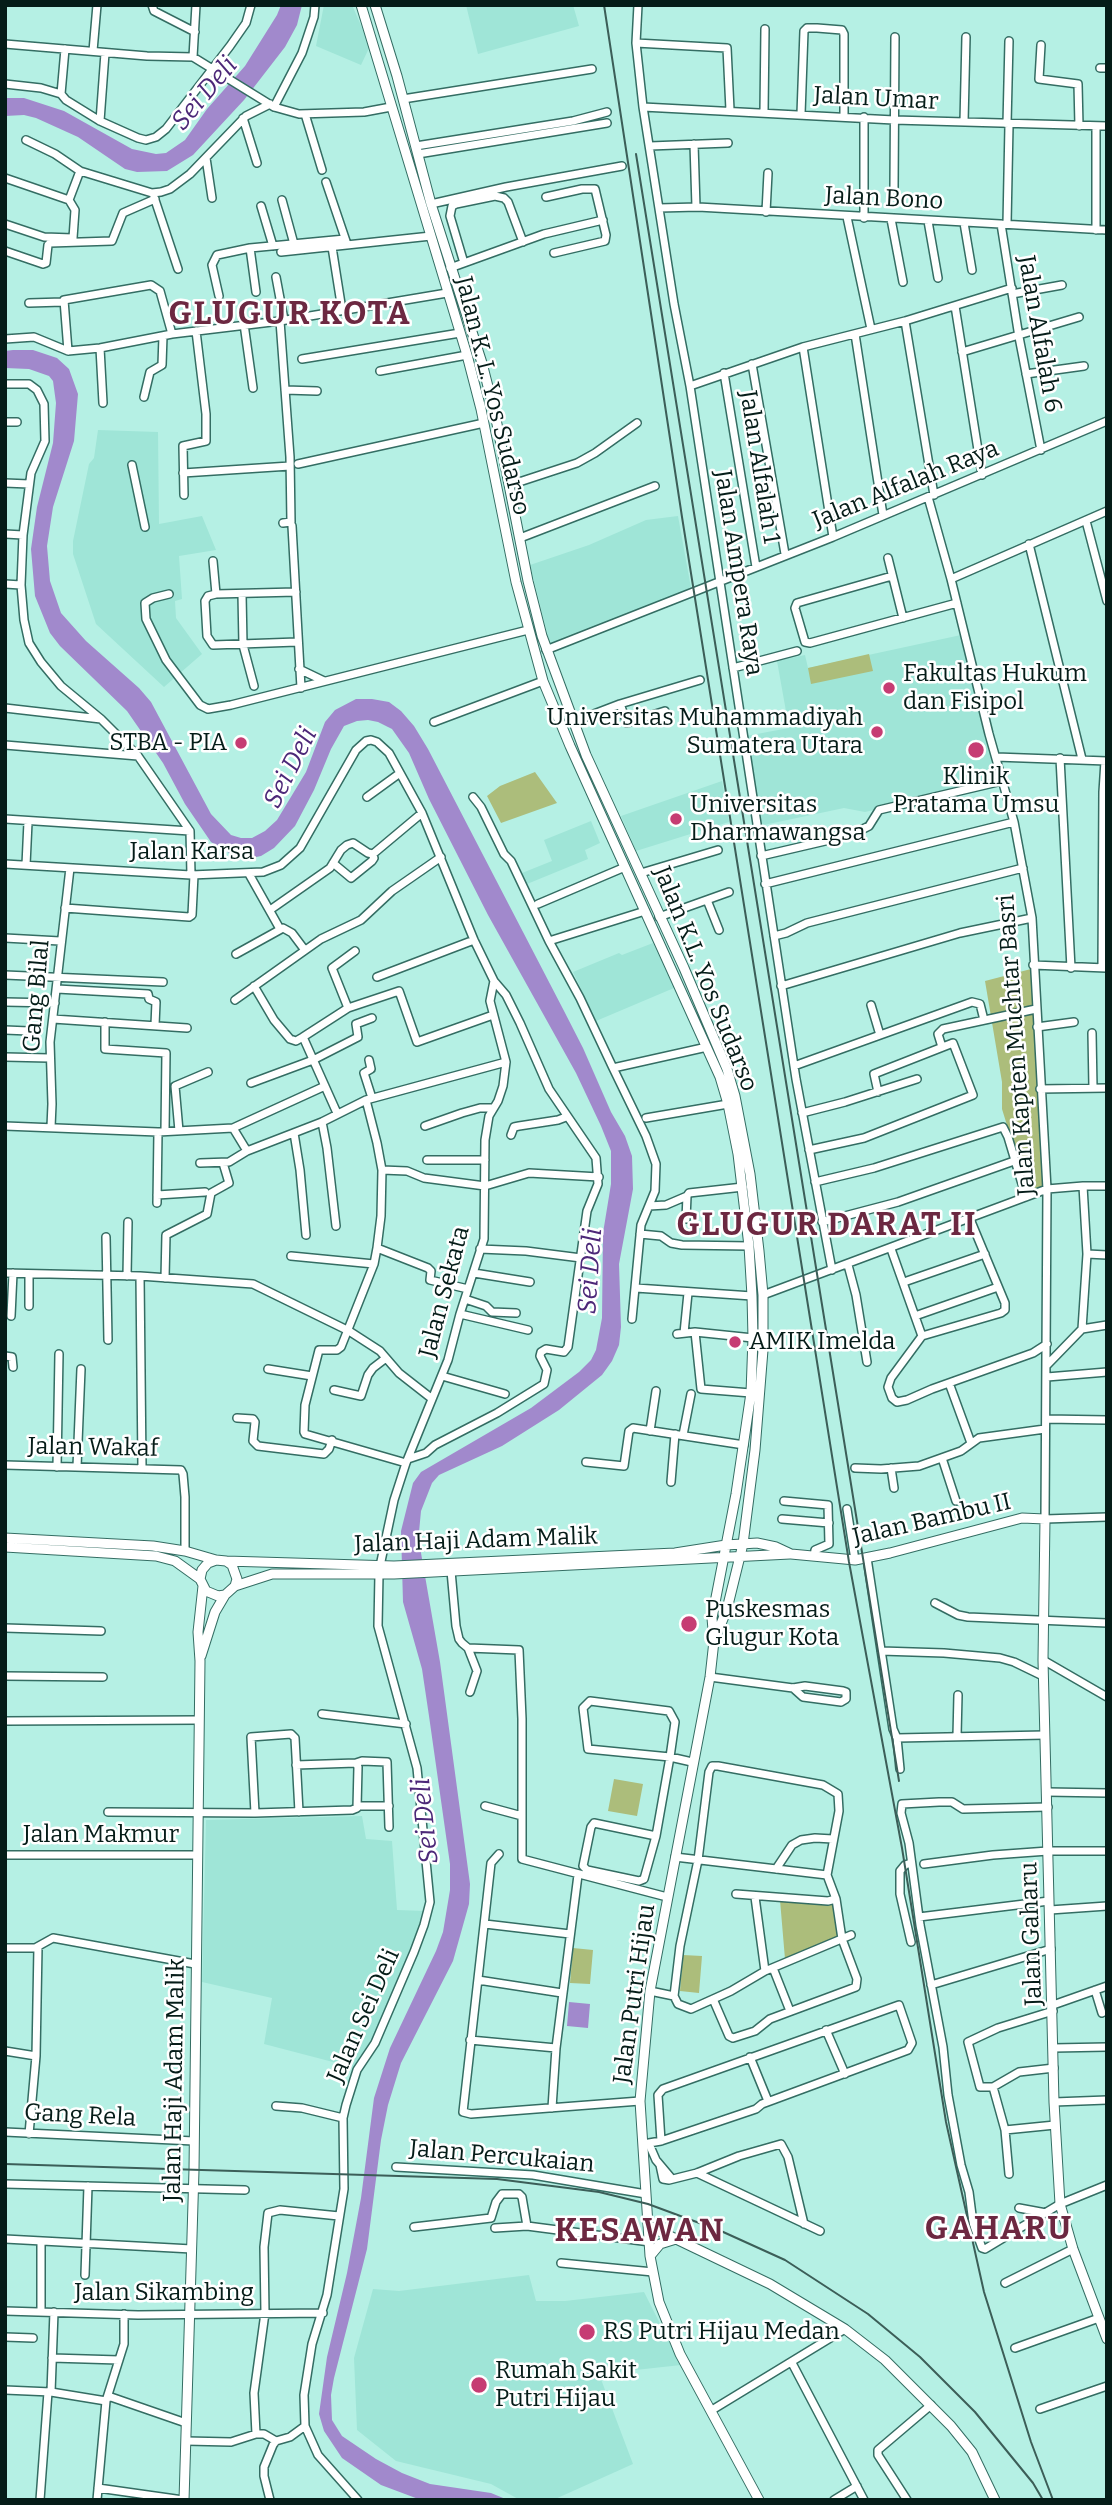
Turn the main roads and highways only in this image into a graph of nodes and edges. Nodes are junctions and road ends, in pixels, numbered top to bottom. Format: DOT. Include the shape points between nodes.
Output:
graph roads {
  1 [pos="361,5"];
  2 [pos="375,5"];
  3 [pos="403,101"];
  4 [pos="390,104"];
  5 [pos="445,269"];
  6 [pos="458,290"];
  7 [pos="447,293"];
  8 [pos="508,473"];
  9 [pos="494,476"];
  10 [pos="510,485"];
  11 [pos="497,488"];
  12 [pos="573,722"];
  13 [pos="591,793"];
  14 [pos="622,831"];
  15 [pos="611,836"];
  16 [pos="748,1510"];
  17 [pos="1045,1519"];
  18 [pos="5,1538"];
  19 [pos="757,1543"];
  20 [pos="743,1544"];
  21 [pos="726,1545"];
  22 [pos="5,1547"];
  23 [pos="791,1554"];
  24 [pos="741,1555"];
  25 [pos="724,1556"];
  26 [pos="221,1560"];
  27 [pos="432,1568"];
  28 [pos="379,1570"];
  29 [pos="202,1582"];
  30 [pos="235,1586"];
  31 [pos="225,1595"];
  32 [pos="715,1641"];
  33 [pos="200,1661"];
  34 [pos="649,2226"];
  35 [pos="676,2239"];
  36 [pos="650,2256"];
  37 [pos="1107,2339"];
  38 [pos="184,2500"];
  39 [pos="759,2500"];
  40 [pos="995,2500"];
  1 -- 4 [label="main road, Jalan K. L. Yos Sudarso"];
  2 -- 3 [label="main road, Jalan K. L. Yos Sudarso"];
  3 -- 4 [label="main road"];
  3 -- 5 [label="main road, Jalan K. L. Yos Sudarso"];
  4 -- 5 [label="main road, Jalan K. L. Yos Sudarso"];
  5 -- 6 [label="main road, Jalan K. L. Yos Sudarso"];
  5 -- 7 [label="main road, Jalan K. L. Yos Sudarso"];
  6 -- 7 [label="main road"];
  6 -- 8 [label="main road, Jalan K. L. Yos Sudarso" via="482,363"];
  7 -- 9 [label="main road, Jalan K. L. Yos Sudarso" via="467,355"];
  8 -- 9 [label="main road"];
  8 -- 10 [label="main road, Jalan K. L. Yos Sudarso"];
  9 -- 11 [label="main road, Jalan K. L. Yos Sudarso"];
  10 -- 11 [label="main road"];
  10 -- 12 [label="main road, Jalan K. L. Yos Sudarso" via="536,614"];
  11 -- 13 [label="main road, Jalan K. L. Yos Sudarso" via="543,681"];
  12 -- 14 [label="main road, Jalan K.L. Yos Sudarso"];
  13 -- 15 [label="main road, Jalan K.L. Yos Sudarso"];
  14 -- 15 [label="main road"];
  14 -- 16 [label="main road, Jalan K.L. Yos Sudarso" via="727,1069 750,1174 763,1296 763,1350"];
  15 -- 21 [label="main road, Jalan K.L. Yos Sudarso" via="720,1077 743,1187 754,1338 744,1445"];
  16 -- 19 [label="main road"];
  16 -- 20 [label="main road, Jalan K.L. Yos Sudarso"];
  17 -- 23 [label="main road, Jalan Bambu II" via="1022,1518 855,1560"];
  17 -- 37 [label="main road, Jalan Gaharu" via="1043,1669 1060,2204"];
  18 -- 26 [label="main road, Jalan Haji Adam Malik" via="132,1544"];
  19 -- 20 [label="main road, Jalan Bambu II"];
  19 -- 23 [label="main road, Jalan Bambu II"];
  20 -- 21 [label="main road, Jalan Bambu II"];
  20 -- 24 [label="main road, Jalan K.L. Yos Sudarso"];
  21 -- 25 [label="main road, Jalan K.L. Yos Sudarso"];
  21 -- 27 [label="main road, Jalan Haji Adam Malik" via="675,1553"];
  22 -- 29 [label="main road" via="156,1556 175,1561"];
  23 -- 24 [label="main road"];
  24 -- 25 [label="main road"];
  24 -- 32 [label="main road, Jalan Putri Hijau"];
  25 -- 27 [label="main road, Jalan Haji Adam Malik" via="451,1571"];
  25 -- 32 [label="main road, Jalan Putri Hijau" via="712,1618"];
  26 -- 28 [label="main road, Jalan Haji Adam Malik"];
  26 -- 29 [label="main road" via="208,1563 202,1570"];
  26 -- 30 [label="main road" via="236,1572"];
  27 -- 28 [label="main road, Jalan Haji Adam Malik"];
  28 -- 30 [label="main road, Jalan Haji Adam Malik" via="272,1574"];
  29 -- 31 [label="main road" via="212,1594"];
  29 -- 33 [label="main road, Jalan Haji Adam Malik"];
  30 -- 31 [label="main road"];
  31 -- 33 [label="main road, Jalan Haji Adam Malik"];
  32 -- 34 [label="main road, Jalan Putri Hijau" via="650,1991 640,2101"];
  33 -- 38 [label="main road, Jalan Haji Adam Malik" via="194,2189"];
  34 -- 35 [label="main road"];
  34 -- 36 [label="main road, Jalan Putri Hijau"];
  35 -- 36 [label="main road" via="660,2244"];
  35 -- 40 [label="main road" via="771,2284 845,2329 885,2360 972,2452"];
  36 -- 39 [label="main road, Jalan Putri Hijau" via="659,2302 680,2354"];
}
